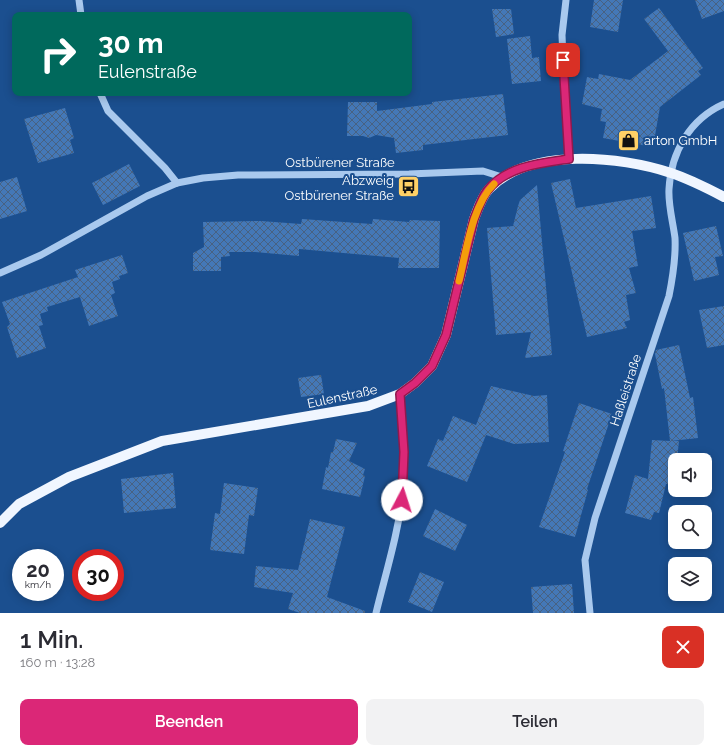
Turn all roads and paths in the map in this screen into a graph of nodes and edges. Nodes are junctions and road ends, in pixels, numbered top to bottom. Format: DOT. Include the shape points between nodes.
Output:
graph roads {
  1 [pos="79,0"];
  2 [pos="566,0"];
  3 [pos="81,12"];
  4 [pos="101,96"];
  5 [pos="724,104"];
  6 [pos="569,159"];
  7 [pos="671,173"];
  8 [pos="502,177"];
  9 [pos="177,183"];
  10 [pos="724,197"];
  11 [pos="0,273"];
  12 [pos="400,394"];
  13 [pos="0,523"];
  14 [pos="376,613"];
  15 [pos="590,613"];
  1 -- 3 [label="street"];
  2 -- 6 [label="street" via="562,35"];
  4 -- 9 [label="street" via="108,111"];
  5 -- 7 [label="street, Haßleistraße" via="712,109 695,124 680,145"];
  6 -- 7 [label="main road, Eulenstraße" via="626,163"];
  6 -- 8 [label="main road, Eulenstraße" via="531,165"];
  7 -- 10 [label="main road, Eulenstraße"];
  7 -- 15 [label="street, Haßleistraße" via="669,190 675,265 669,296 595,518 585,560"];
  8 -- 9 [label="street, Ostbürener Straße" via="483,171 238,175"];
  8 -- 12 [label="main road, Eulenstraße" via="488,190 474,219 446,335 439,352 432,366"];
  9 -- 11 [label="street, Ostbürener Straße" via="147,196 42,255"];
  12 -- 13 [label="main road, Eulenstraße" via="368,406 162,441 69,477 19,504"];
  12 -- 14 [label="street" via="404,452 403,489 399,520"];
}
